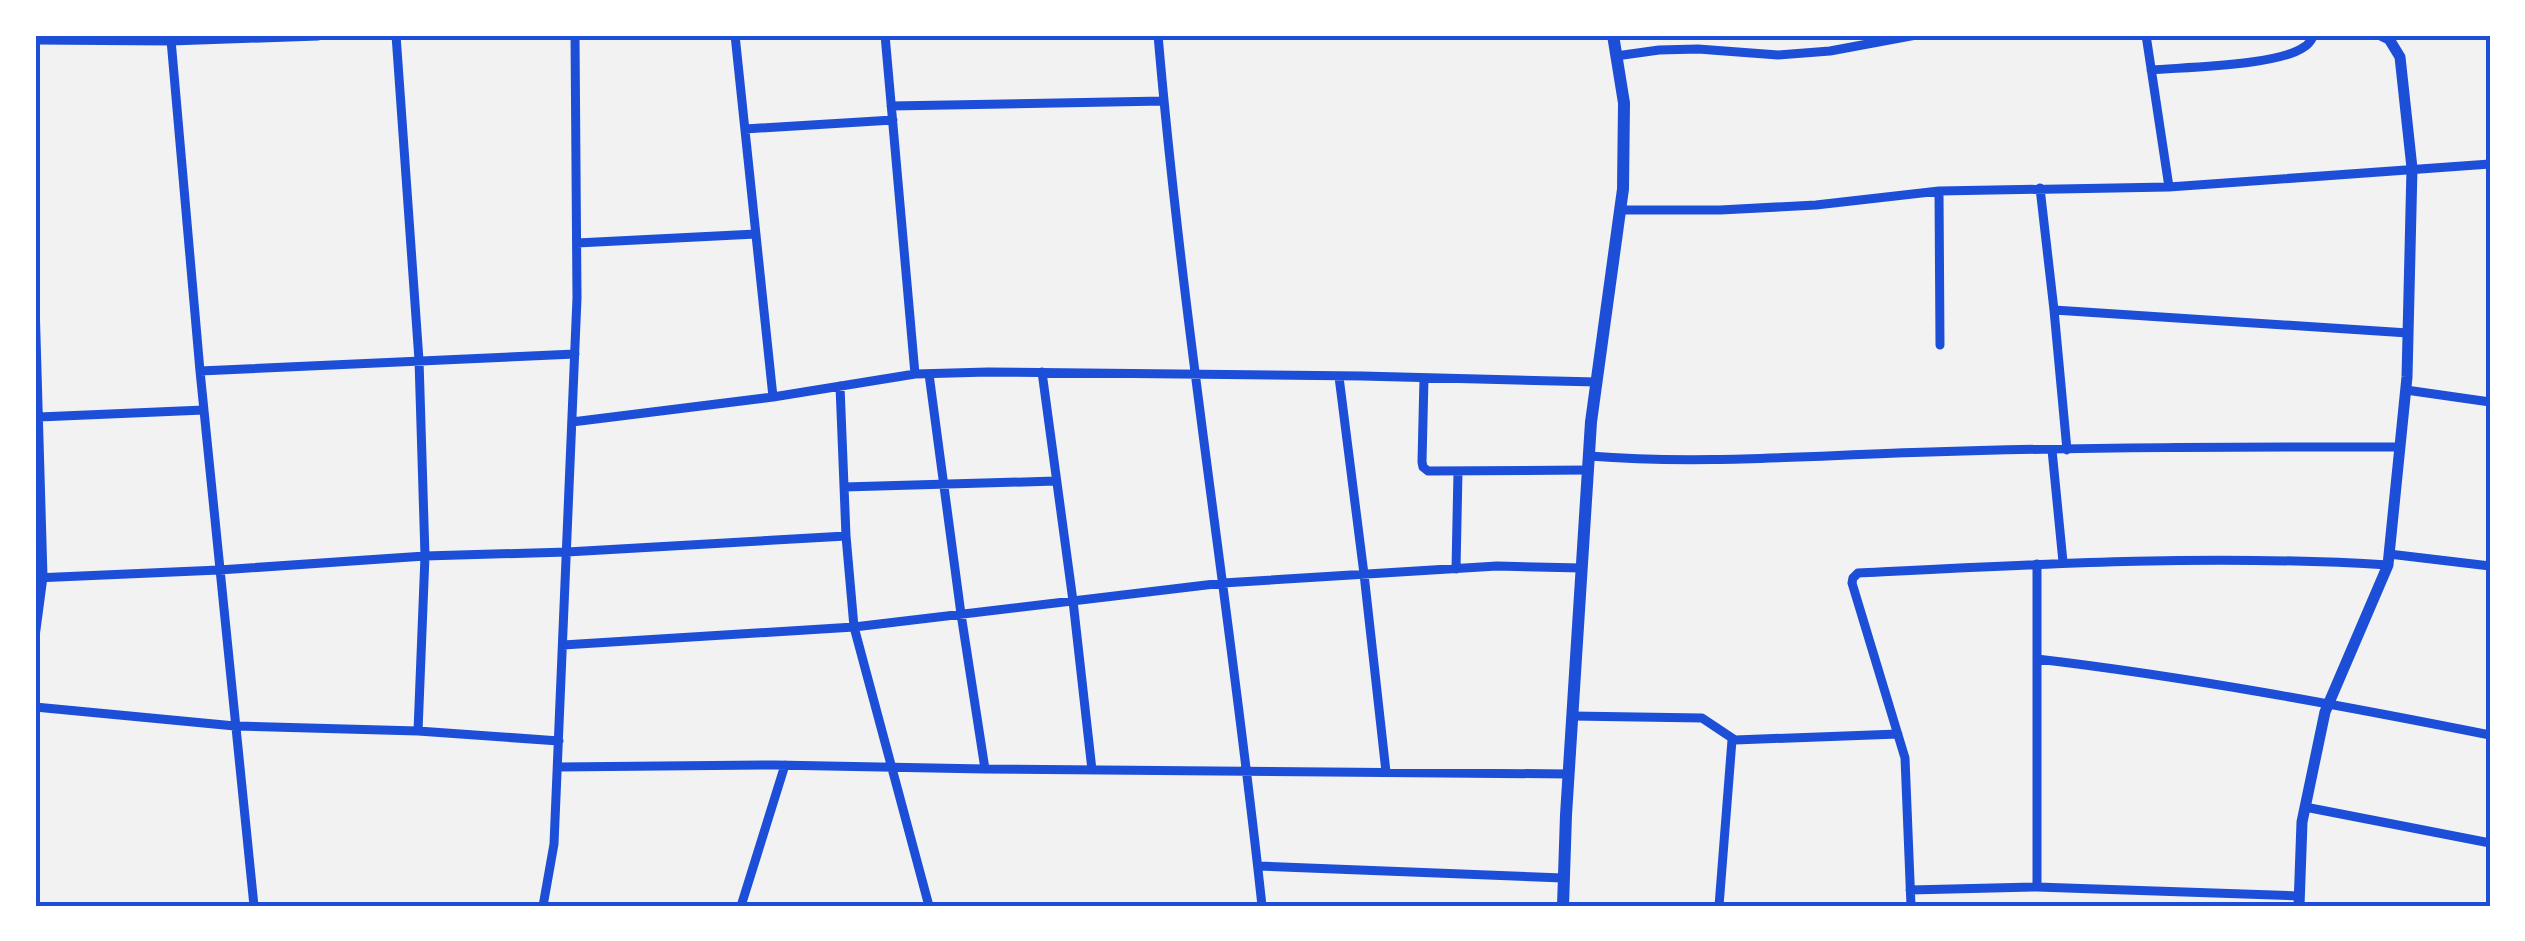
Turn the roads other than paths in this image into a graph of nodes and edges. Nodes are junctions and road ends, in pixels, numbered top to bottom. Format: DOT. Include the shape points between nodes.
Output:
graph roads {
  1 [pos="318,35"];
  2 [pos="396,35"];
  3 [pos="575,35"];
  4 [pos="735,35"];
  5 [pos="885,35"];
  6 [pos="1158,35"];
  7 [pos="1612,35"];
  8 [pos="1916,35"];
  9 [pos="2146,35"];
  10 [pos="2314,35"];
  11 [pos="2387,36"];
  12 [pos="61,37"];
  13 [pos="35,39"];
  14 [pos="172,40"];
  15 [pos="1616,56"];
  16 [pos="2151,70"];
  17 [pos="1164,100"];
  18 [pos="892,106"];
  19 [pos="893,120"];
  20 [pos="746,129"];
  21 [pos="2490,164"];
  22 [pos="2412,168"];
  23 [pos="2170,186"];
  24 [pos="2040,188"];
  25 [pos="1940,191"];
  26 [pos="1620,210"];
  27 [pos="756,234"];
  28 [pos="577,243"];
  29 [pos="35,303"];
  30 [pos="2054,310"];
  31 [pos="2408,334"];
  32 [pos="1940,345"];
  33 [pos="575,354"];
  34 [pos="419,360"];
  35 [pos="200,371"];
  36 [pos="1042,372"];
  37 [pos="916,374"];
  38 [pos="930,374"];
  39 [pos="1195,376"];
  40 [pos="1339,377"];
  41 [pos="1424,378"];
  42 [pos="1596,382"];
  43 [pos="840,386"];
  44 [pos="2406,390"];
  45 [pos="773,397"];
  46 [pos="2490,402"];
  47 [pos="204,410"];
  48 [pos="39,418"];
  49 [pos="572,422"];
  50 [pos="2400,447"];
  51 [pos="2052,450"];
  52 [pos="2067,450"];
  53 [pos="1588,463"];
  54 [pos="1458,472"];
  55 [pos="1056,481"];
  56 [pos="944,484"];
  57 [pos="844,486"];
  58 [pos="846,536"];
  59 [pos="567,552"];
  60 [pos="425,556"];
  61 [pos="2388,559"];
  62 [pos="2063,562"];
  63 [pos="2037,564"];
  64 [pos="2490,566"];
  65 [pos="1582,568"];
  66 [pos="1456,569"];
  67 [pos="219,570"];
  68 [pos="1364,574"];
  69 [pos="39,578"];
  70 [pos="1223,583"];
  71 [pos="1073,601"];
  72 [pos="961,614"];
  73 [pos="854,627"];
  74 [pos="35,637"];
  75 [pos="563,645"];
  76 [pos="2037,658"];
  77 [pos="2329,703"];
  78 [pos="35,707"];
  79 [pos="1572,716"];
  80 [pos="235,726"];
  81 [pos="418,730"];
  82 [pos="1898,734"];
  83 [pos="2490,735"];
  84 [pos="1732,740"];
  85 [pos="559,741"];
  86 [pos="784,765"];
  87 [pos="892,766"];
  88 [pos="558,767"];
  89 [pos="985,770"];
  90 [pos="1092,770"];
  91 [pos="1248,770"];
  92 [pos="1386,772"];
  93 [pos="1568,774"];
  94 [pos="2306,808"];
  95 [pos="2490,843"];
  96 [pos="1258,866"];
  97 [pos="1564,878"];
  98 [pos="2037,887"];
  99 [pos="1910,890"];
  100 [pos="2299,901"];
  101 [pos="254,906"];
  102 [pos="543,906"];
  103 [pos="742,906"];
  104 [pos="930,906"];
  105 [pos="1262,906"];
  106 [pos="1563,906"];
  107 [pos="1719,906"];
  108 [pos="1911,906"];
  1 -- 14 [label="street"];
  2 -- 34 [label="street"];
  3 -- 28 [label="street"];
  4 -- 20 [label="street"];
  5 -- 18 [label="street"];
  6 -- 17 [label="street"];
  7 -- 15 [label="main road"];
  8 -- 15 [label="street" via="1796,54 1698,49"];
  9 -- 16 [label="street"];
  10 -- 16 [label="street" via="2306,46 2260,61"];
  11 -- 22 [label="street" via="2400,58"];
  12 -- 13 [label="street"];
  12 -- 14 [label="street"];
  14 -- 35 [label="street"];
  15 -- 26 [label="main road" via="1624,103"];
  16 -- 23 [label="street"];
  17 -- 18 [label="street"];
  17 -- 39 [label="street"];
  18 -- 19 [label="street"];
  19 -- 20 [label="street"];
  19 -- 37 [label="street"];
  20 -- 27 [label="street"];
  21 -- 22 [label="street"];
  22 -- 23 [label="street"];
  22 -- 31 [label="street"];
  23 -- 24 [label="street"];
  24 -- 25 [label="street"];
  24 -- 30 [label="street"];
  25 -- 26 [label="street" via="1816,205"];
  25 -- 32 [label="street"];
  26 -- 42 [label="main road"];
  27 -- 28 [label="street"];
  27 -- 45 [label="street"];
  28 -- 33 [label="street"];
  29 -- 48 [label="street"];
  30 -- 31 [label="street"];
  30 -- 52 [label="street"];
  31 -- 44 [label="street"];
  33 -- 34 [label="street"];
  33 -- 49 [label="street"];
  34 -- 35 [label="street"];
  34 -- 60 [label="street"];
  35 -- 47 [label="street"];
  36 -- 38 [label="street"];
  36 -- 39 [label="street"];
  36 -- 55 [label="street"];
  37 -- 38 [label="street"];
  37 -- 43 [label="street"];
  38 -- 56 [label="street"];
  39 -- 40 [label="street"];
  39 -- 70 [label="street"];
  40 -- 41 [label="street"];
  40 -- 68 [label="street"];
  41 -- 42 [label="street"];
  41 -- 54 [label="street" via="1423,468"];
  42 -- 53 [label="main road"];
  43 -- 45 [label="street"];
  43 -- 57 [label="street"];
  44 -- 46 [label="street"];
  44 -- 50 [label="street"];
  45 -- 49 [label="street"];
  47 -- 48 [label="street"];
  47 -- 67 [label="street"];
  48 -- 69 [label="street"];
  49 -- 59 [label="street"];
  50 -- 52 [label="street"];
  50 -- 61 [label="street"];
  51 -- 52 [label="street"];
  51 -- 53 [label="street"];
  51 -- 62 [label="street"];
  53 -- 54 [label="street"];
  53 -- 65 [label="main road"];
  54 -- 66 [label="street"];
  55 -- 56 [label="street"];
  55 -- 71 [label="street"];
  56 -- 57 [label="street"];
  56 -- 72 [label="street"];
  57 -- 58 [label="street"];
  58 -- 59 [label="street"];
  58 -- 73 [label="street"];
  59 -- 60 [label="street"];
  59 -- 75 [label="street"];
  60 -- 67 [label="street"];
  60 -- 81 [label="street"];
  61 -- 62 [label="street"];
  61 -- 64 [label="street"];
  61 -- 77 [label="street"];
  62 -- 63 [label="street"];
  63 -- 76 [label="street"];
  63 -- 82 [label="street" via="1853,578"];
  65 -- 66 [label="street"];
  65 -- 79 [label="main road"];
  66 -- 68 [label="street"];
  67 -- 69 [label="street"];
  67 -- 80 [label="street"];
  68 -- 70 [label="street"];
  68 -- 92 [label="street"];
  69 -- 74 [label="street"];
  70 -- 71 [label="street"];
  70 -- 91 [label="street"];
  71 -- 72 [label="street"];
  71 -- 90 [label="street"];
  72 -- 73 [label="street"];
  72 -- 89 [label="street"];
  73 -- 75 [label="street"];
  73 -- 87 [label="street"];
  75 -- 85 [label="street"];
  76 -- 77 [label="street"];
  76 -- 98 [label="street"];
  77 -- 83 [label="street"];
  77 -- 94 [label="street"];
  78 -- 80 [label="street"];
  79 -- 84 [label="street" via="1702,718"];
  79 -- 93 [label="main road"];
  80 -- 81 [label="street"];
  80 -- 101 [label="street"];
  81 -- 85 [label="street"];
  82 -- 84 [label="street"];
  82 -- 99 [label="street" via="1906,758"];
  84 -- 107 [label="street"];
  85 -- 88 [label="street"];
  86 -- 87 [label="street"];
  86 -- 88 [label="street"];
  86 -- 103 [label="street"];
  87 -- 89 [label="street"];
  87 -- 104 [label="street"];
  88 -- 102 [label="street"];
  89 -- 90 [label="street"];
  90 -- 91 [label="street"];
  91 -- 92 [label="street"];
  91 -- 96 [label="street"];
  92 -- 93 [label="street"];
  93 -- 97 [label="main road"];
  94 -- 95 [label="street"];
  94 -- 100 [label="street"];
  96 -- 97 [label="street"];
  96 -- 105 [label="street"];
  97 -- 106 [label="main road"];
  98 -- 99 [label="street"];
  98 -- 100 [label="street"];
  99 -- 108 [label="street"];
}
